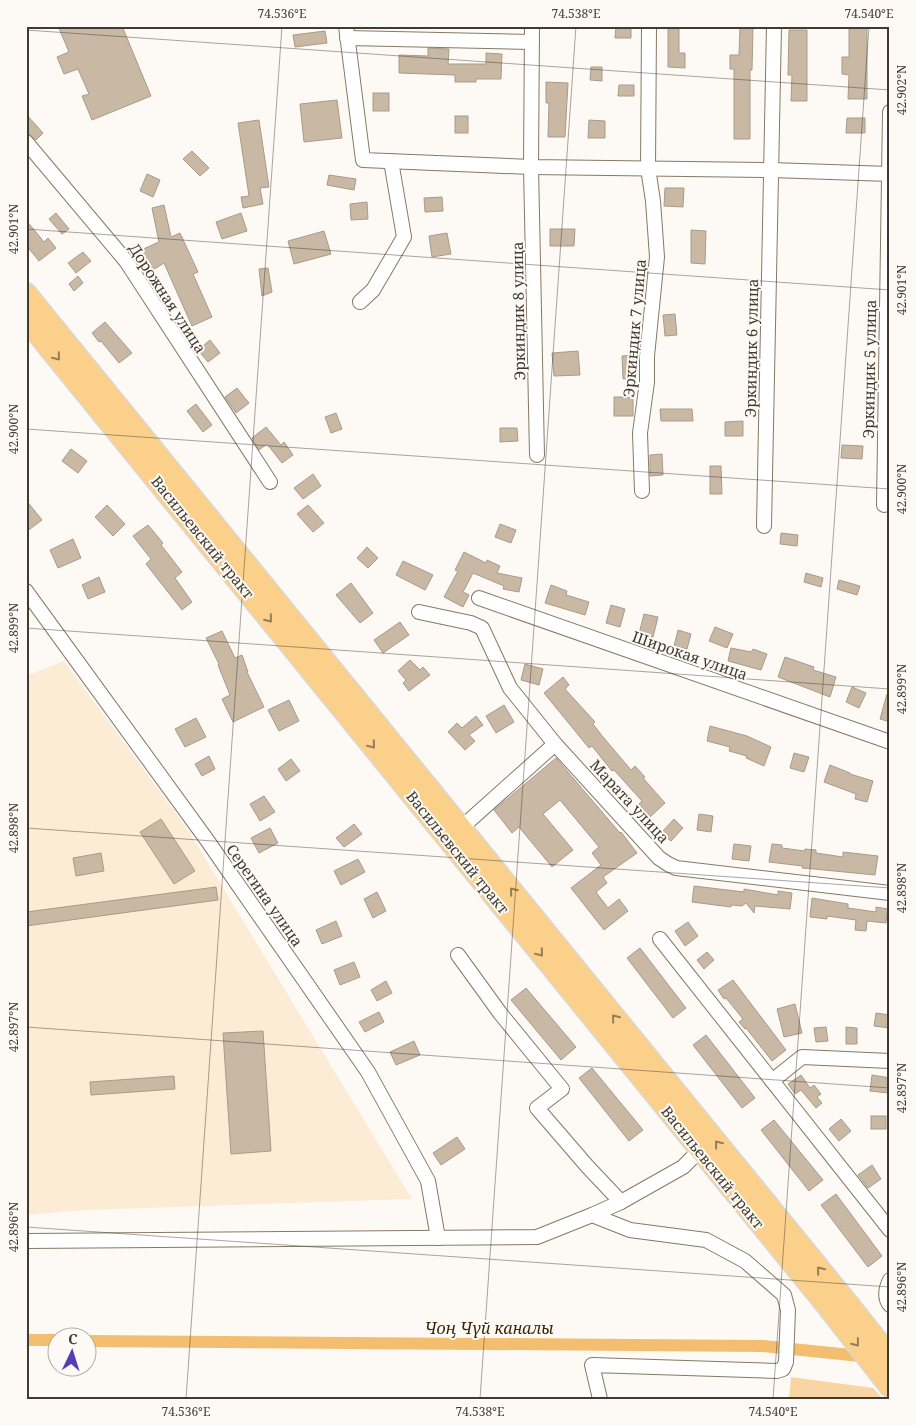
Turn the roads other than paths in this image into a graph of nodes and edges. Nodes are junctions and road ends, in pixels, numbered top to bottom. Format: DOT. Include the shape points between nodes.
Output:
graph roads {
  1 [pos="532,26"];
  2 [pos="649,26"];
  3 [pos="774,26"];
  4 [pos="346,32"];
  5 [pos="532,42"];
  6 [pos="890,112"];
  7 [pos="26,142"];
  8 [pos="390,161"];
  9 [pos="531,167"];
  10 [pos="648,168"];
  11 [pos="771,170"];
  12 [pos="889,174"];
  13 [pos="26,294"];
  14 [pos="360,302"];
  15 [pos="29,329"];
  16 [pos="537,455"];
  17 [pos="270,482"];
  18 [pos="642,491"];
  19 [pos="884,505"];
  20 [pos="764,526"];
  21 [pos="26,591"];
  22 [pos="479,598"];
  23 [pos="419,612"];
  24 [pos="890,742"];
  25 [pos="555,744"];
  26 [pos="461,828"];
  27 [pos="890,893"];
  28 [pos="660,939"];
  29 [pos="458,955"];
  30 [pos="890,1061"];
  31 [pos="772,1082"];
  32 [pos="700,1150"];
  33 [pos="621,1202"];
  34 [pos="592,1215"];
  35 [pos="890,1230"];
  36 [pos="438,1238"];
  37 [pos="26,1241"];
  38 [pos="890,1280"];
  39 [pos="890,1305"];
  40 [pos="890,1357"];
  41 [pos="890,1386"];
  42 [pos="600,1399"];
  1 -- 5 [label="street, Эркиндик 8 улица"];
  2 -- 10 [label="street, Эркиндик 7 улица"];
  3 -- 11 [label="street, Эркиндик 6 улица"];
  4 -- 5 [label="street"];
  4 -- 8 [label="street" via="363,160"];
  5 -- 9 [label="street, Эркиндик 8 улица"];
  6 -- 12 [label="street, Эркиндик 5 улица"];
  7 -- 17 [label="street, Дорожная улица" via="126,260"];
  8 -- 9 [label="street"];
  8 -- 14 [label="street" via="404,237 373,290"];
  9 -- 10 [label="street"];
  9 -- 16 [label="street, Эркиндик 8 улица"];
  10 -- 11 [label="street"];
  10 -- 18 [label="street, Эркиндик 7 улица" via="654,201 657,257 640,433"];
  11 -- 12 [label="street"];
  11 -- 20 [label="street, Эркиндик 6 улица"];
  12 -- 19 [label="street, Эркиндик 5 улица"];
  13 -- 26 [label="main road, Васильевский тракт"];
  15 -- 32 [label="main road, Васильевский тракт, one-way"];
  21 -- 36 [label="street, Серегина улица" via="207,840 368,1072 428,1181"];
  22 -- 24 [label="street, Широкая улица"];
  23 -- 25 [label="street, Марата улица" via="471,622 482,628 510,688"];
  25 -- 26 [label="street"];
  25 -- 27 [label="street, Марата улица" via="660,858 676,868"];
  40 -- 26 [label="main road, Васильевский тракт, one-way"];
  28 -- 31 [label="street"];
  29 -- 33 [label="street" via="562,1089 537,1108"];
  30 -- 31 [label="street" via="802,1057"];
  31 -- 35 [label="street"];
  32 -- 33 [label="street" via="683,1167"];
  32 -- 41 [label="main road, Васильевский тракт, one-way"];
  33 -- 34 [label="street"];
  34 -- 36 [label="street" via="537,1236"];
  34 -- 42 [label="street" via="630,1230 706,1240 746,1261 784,1295 788,1310 783,1369 592,1366"];
  36 -- 37 [label="street"];
  38 -- 39 [label="street" via="886,1289"];
}
